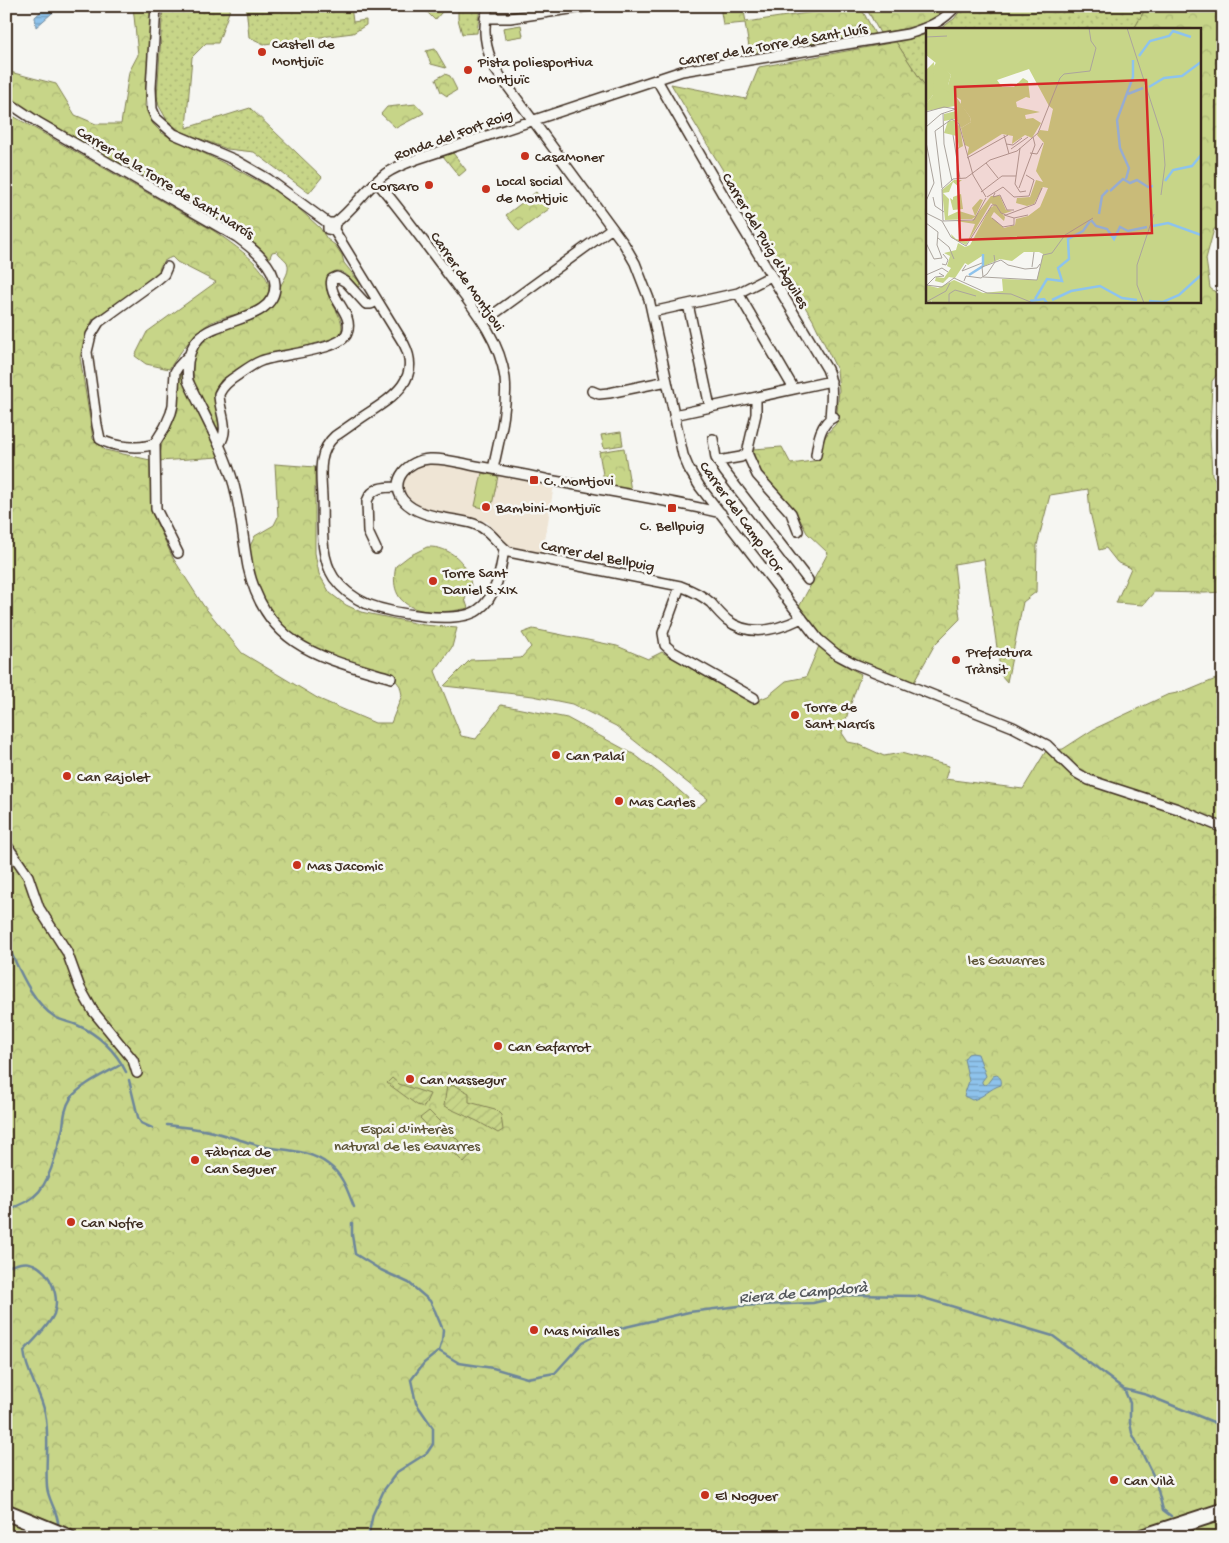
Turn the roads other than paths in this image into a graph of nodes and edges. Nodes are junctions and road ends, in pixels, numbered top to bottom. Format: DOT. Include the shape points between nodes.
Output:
graph roads {
  1 [pos="156,6"];
  2 [pos="488,6"];
  3 [pos="590,6"];
  4 [pos="956,6"];
  5 [pos="485,18"];
  6 [pos="657,80"];
  7 [pos="6,101"];
  8 [pos="532,121"];
  9 [pos="377,182"];
  10 [pos="332,225"];
  11 [pos="612,228"];
  12 [pos="167,267"];
  13 [pos="771,276"];
  14 [pos="738,293"];
  15 [pos="377,301"];
  16 [pos="688,304"];
  17 [pos="652,312"];
  18 [pos="483,322"];
  19 [pos="188,356"];
  20 [pos="667,381"];
  21 [pos="831,381"];
  22 [pos="794,389"];
  23 [pos="592,391"];
  24 [pos="756,398"];
  25 [pos="710,407"];
  26 [pos="674,415"];
  27 [pos="713,439"];
  28 [pos="155,443"];
  29 [pos="219,445"];
  30 [pos="747,453"];
  31 [pos="816,455"];
  32 [pos="718,460"];
  33 [pos="493,469"];
  34 [pos="397,487"];
  35 [pos="721,513"];
  36 [pos="798,531"];
  37 [pos="504,548"];
  38 [pos="376,549"];
  39 [pos="178,553"];
  40 [pos="808,580"];
  41 [pos="680,586"];
  42 [pos="802,618"];
  43 [pos="391,678"];
  44 [pos="754,698"];
  45 [pos="1223,828"];
  46 [pos="6,844"];
  47 [pos="137,1073"];
  48 [pos="6,1512"];
  49 [pos="1223,1512"];
  50 [pos="67,1537"];
  51 [pos="1143,1537"];
  1 -- 10 [label="street" via="151,88 156,118 174,134 235,160 268,179"];
  2 -- 5 [label="street, Ronda del Fort Roig"];
  3 -- 5 [label="street" via="510,18"];
  4 -- 6 [label="street, Carrer de la Torre de Sant Lluís" via="935,25 908,34 689,70"];
  5 -- 8 [label="street, Ronda del Fort Roig" via="484,39 491,60"];
  6 -- 8 [label="street, Carrer de la Torre de Sant Lluís"];
  6 -- 13 [label="street, Carrer del Puig d'Àguiles"];
  7 -- 19 [label="street, Carrer de la Torre de Sant Narcís" via="238,238 252,248 268,268 275,285 268,304 208,331 192,346"];
  8 -- 9 [label="street, Ronda del Fort Roig" via="405,163"];
  8 -- 11 [label="street, Carrer del Camp d'Or"];
  9 -- 10 [label="street, Ronda del Fort Roig"];
  9 -- 18 [label="street, Carrer de Montjovi"];
  10 -- 15 [label="street"];
  11 -- 17 [label="street, Carrer del Camp d'Or" via="635,263"];
  11 -- 18 [label="street"];
  12 -- 28 [label="street" via="157,280 99,322 91,335 87,352 100,439 134,447"];
  13 -- 14 [label="street"];
  13 -- 21 [label="street, Carrer del Puig d'Àguiles"];
  14 -- 16 [label="street"];
  14 -- 22 [label="street"];
  15 -- 29 [label="street" via="366,304 342,279 332,279 332,288 348,319 347,335 330,345 259,362 228,381 219,394 225,431"];
  15 -- 37 [label="street" via="409,352 410,370 404,384 392,398 335,436 324,450 320,466 324,556 330,570 340,586 368,604 420,616 458,616 478,610 488,601 498,578"];
  16 -- 17 [label="street"];
  16 -- 25 [label="street"];
  17 -- 20 [label="street, Carrer del Camp d'Or"];
  18 -- 33 [label="street, Carrer de Montjovi" via="500,355 505,381 503,415"];
  19 -- 28 [label="street, Carrer de la Torre de Sant Narcís" via="175,372 171,413"];
  19 -- 29 [label="street" via="188,381"];
  20 -- 23 [label="street" via="609,393"];
  20 -- 26 [label="street, Carrer del Camp d'Or"];
  21 -- 22 [label="street"];
  21 -- 31 [label="street, Carrer del Puig d'Àguiles" via="833,418 822,430"];
  22 -- 24 [label="street"];
  24 -- 25 [label="street"];
  24 -- 30 [label="street" via="756,414"];
  25 -- 26 [label="street"];
  26 -- 35 [label="street, Carrer del Camp d'Or" via="688,468"];
  27 -- 32 [label="street"];
  28 -- 39 [label="street" via="156,509"];
  29 -- 43 [label="street" via="234,486 251,576 264,610 297,645"];
  30 -- 32 [label="street"];
  30 -- 36 [label="street" via="757,475 791,513"];
  32 -- 40 [label="street"];
  33 -- 34 [label="street" via="436,459 422,460 409,466"];
  33 -- 35 [label="street"];
  34 -- 37 [label="street, Carrer del Bellpuig" via="405,501 417,510 482,527"];
  34 -- 38 [label="street" via="375,490 366,501 368,532"];
  35 -- 42 [label="street, Carrer del Camp d'Or"];
  37 -- 41 [label="street, Carrer del Bellpuig" via="515,553"];
  41 -- 42 [label="street, Carrer del Bellpuig" via="705,598 728,621 741,628 768,630"];
  41 -- 44 [label="street" via="663,633 666,645"];
  42 -- 45 [label="street, Carrer del Camp d'Or" via="828,648 855,664 1007,725 1047,745 1075,772 1089,780 1178,809"];
  46 -- 47 [label="street" via="28,876 39,908 67,952 80,988 93,1010 133,1060"];
  48 -- 50 [label="highway"];
  49 -- 51 [label="highway"];
}
